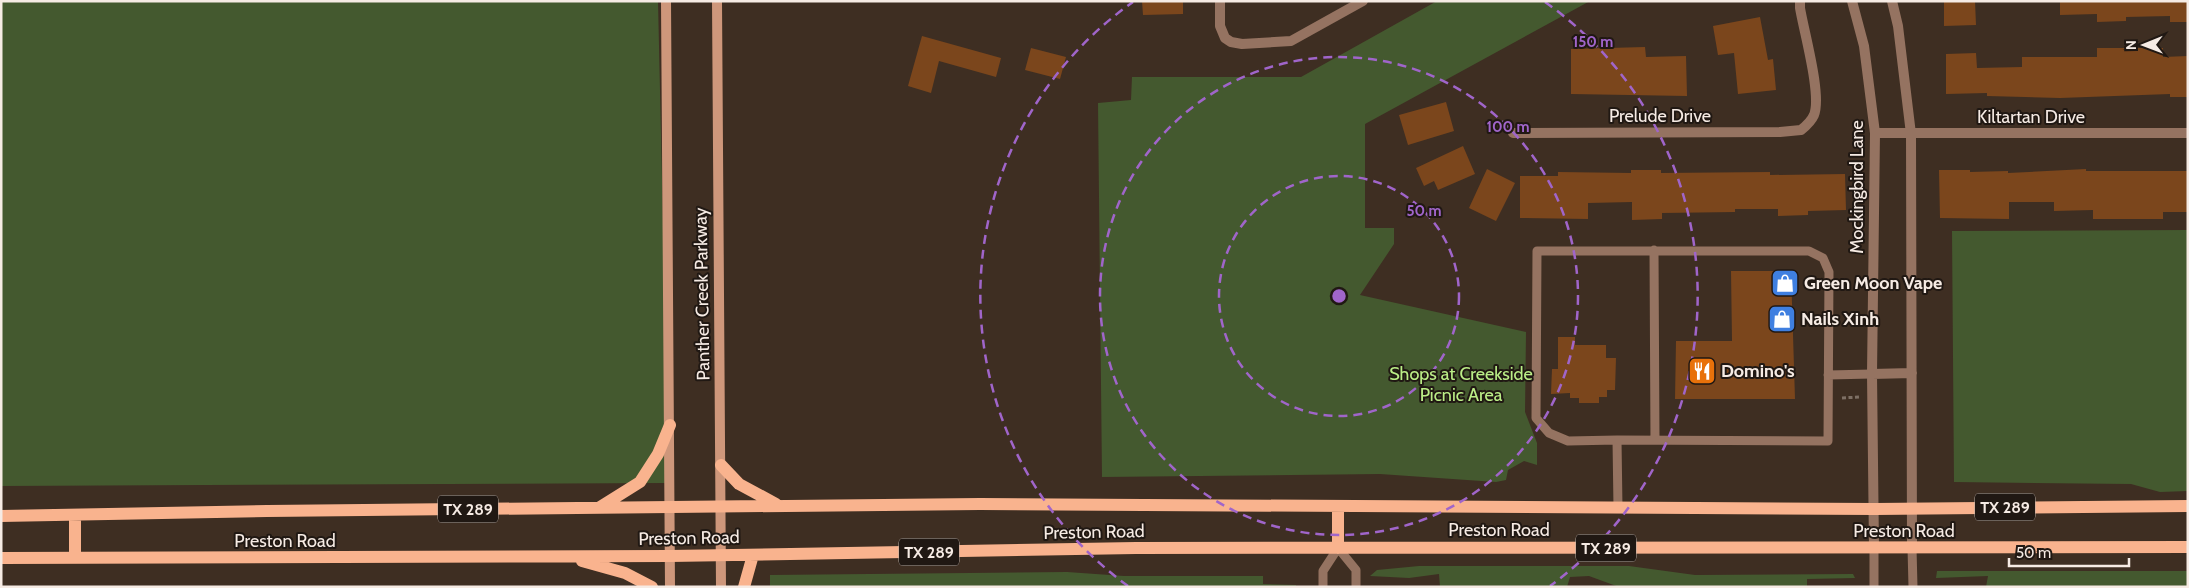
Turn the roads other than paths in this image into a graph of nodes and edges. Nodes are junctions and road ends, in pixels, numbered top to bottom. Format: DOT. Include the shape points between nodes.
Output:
graph roads {
  1 [pos="666,1"];
  2 [pos="717,1"];
  3 [pos="1220,1"];
  4 [pos="1363,1"];
  5 [pos="1800,1"];
  6 [pos="1852,1"];
  7 [pos="1892,1"];
  8 [pos="1513,133"];
  9 [pos="1875,133"];
  10 [pos="2188,133"];
  11 [pos="1911,134"];
  12 [pos="1654,250"];
  13 [pos="1912,373"];
  14 [pos="1872,374"];
  15 [pos="1828,375"];
  16 [pos="670,424"];
  17 [pos="1617,440"];
  18 [pos="1655,440"];
  19 [pos="721,465"];
  20 [pos="721,506"];
  21 [pos="781,506"];
  22 [pos="2188,506"];
  23 [pos="670,507"];
  24 [pos="599,508"];
  25 [pos="1338,508"];
  26 [pos="1618,508"];
  27 [pos="1913,508"];
  28 [pos="1875,509"];
  29 [pos="1,516"];
  30 [pos="75,516"];
  31 [pos="2188,547"];
  32 [pos="1338,548"];
  33 [pos="1912,548"];
  34 [pos="1874,549"];
  35 [pos="753,555"];
  36 [pos="670,556"];
  37 [pos="722,556"];
  38 [pos="568,557"];
  39 [pos="1,558"];
  40 [pos="75,558"];
  41 [pos="652,587"];
  42 [pos="670,587"];
  43 [pos="721,587"];
  44 [pos="744,587"];
  45 [pos="1323,587"];
  46 [pos="1356,587"];
  47 [pos="1874,587"];
  48 [pos="1913,587"];
  1 -- 16 [label="main road, Panther Creek Parkway"];
  2 -- 19 [label="main road, Panther Creek Parkway"];
  3 -- 4 [label="street" via="1220,26 1225,38 1242,44 1291,41"];
  5 -- 8 [label="street, Prelude Drive" via="1815,98 1813,116 1807,126 1795,132"];
  6 -- 9 [label="street, Mockingbird Lane" via="1864,46"];
  7 -- 11 [label="street"];
  9 -- 11 [label="street, Kiltartan Drive"];
  9 -- 14 [label="street, Mockingbird Lane"];
  10 -- 11 [label="street, Kiltartan Drive"];
  11 -- 13 [label="street"];
  12 -- 15 [label="lane" via="1809,251 1823,258 1829,272"];
  12 -- 17 [label="lane" via="1537,251 1536,418 1549,433 1568,441"];
  12 -- 18 [label="lane"];
  13 -- 14 [label="street"];
  13 -- 27 [label="street"];
  14 -- 15 [label="lane"];
  14 -- 28 [label="street, Mockingbird Lane"];
  15 -- 18 [label="lane" via="1828,440"];
  16 -- 23 [label="main road, Panther Creek Parkway"];
  16 -- 24 [label="main road" via="658,454 640,482"];
  17 -- 18 [label="lane"];
  17 -- 26 [label="lane"];
  19 -- 20 [label="main road, Panther Creek Parkway"];
  19 -- 21 [label="main road" via="745,488"];
  20 -- 21 [label="main road, Preston Road / TX 289"];
  20 -- 23 [label="main road, Preston Road / TX 289"];
  20 -- 37 [label="main road, Panther Creek Parkway"];
  21 -- 25 [label="main road, Preston Road / TX 289" via="980,504"];
  22 -- 27 [label="main road, Preston Road / TX 289"];
  23 -- 24 [label="main road, Preston Road / TX 289"];
  23 -- 36 [label="main road, Panther Creek Parkway"];
  24 -- 30 [label="main road, Preston Road / TX 289"];
  25 -- 26 [label="main road, Preston Road / TX 289"];
  25 -- 32 [label="main road"];
  26 -- 28 [label="main road, Preston Road / TX 289"];
  27 -- 28 [label="main road, Preston Road / TX 289"];
  27 -- 33 [label="street"];
  28 -- 34 [label="street, Mockingbird Lane"];
  29 -- 30 [label="main road, Preston Road / TX 289"];
  30 -- 40 [label="main road"];
  31 -- 33 [label="main road, Preston Road / TX 289"];
  32 -- 34 [label="main road, Preston Road / TX 289"];
  32 -- 35 [label="main road, Preston Road / TX 289"];
  32 -- 45 [label="lane" via="1323,571"];
  32 -- 46 [label="lane" via="1356,570"];
  33 -- 34 [label="main road, Preston Road / TX 289"];
  33 -- 48 [label="lane"];
  34 -- 47 [label="lane"];
  35 -- 37 [label="main road, Preston Road / TX 289"];
  35 -- 44 [label="main road"];
  36 -- 37 [label="main road, Preston Road / TX 289"];
  36 -- 38 [label="main road, Preston Road / TX 289"];
  36 -- 42 [label="main road, Panther Creek Parkway"];
  37 -- 43 [label="main road, Panther Creek Parkway"];
  38 -- 40 [label="main road, Preston Road / TX 289"];
  38 -- 41 [label="main road" via="625,573"];
  39 -- 40 [label="main road, Preston Road / TX 289"];
}
